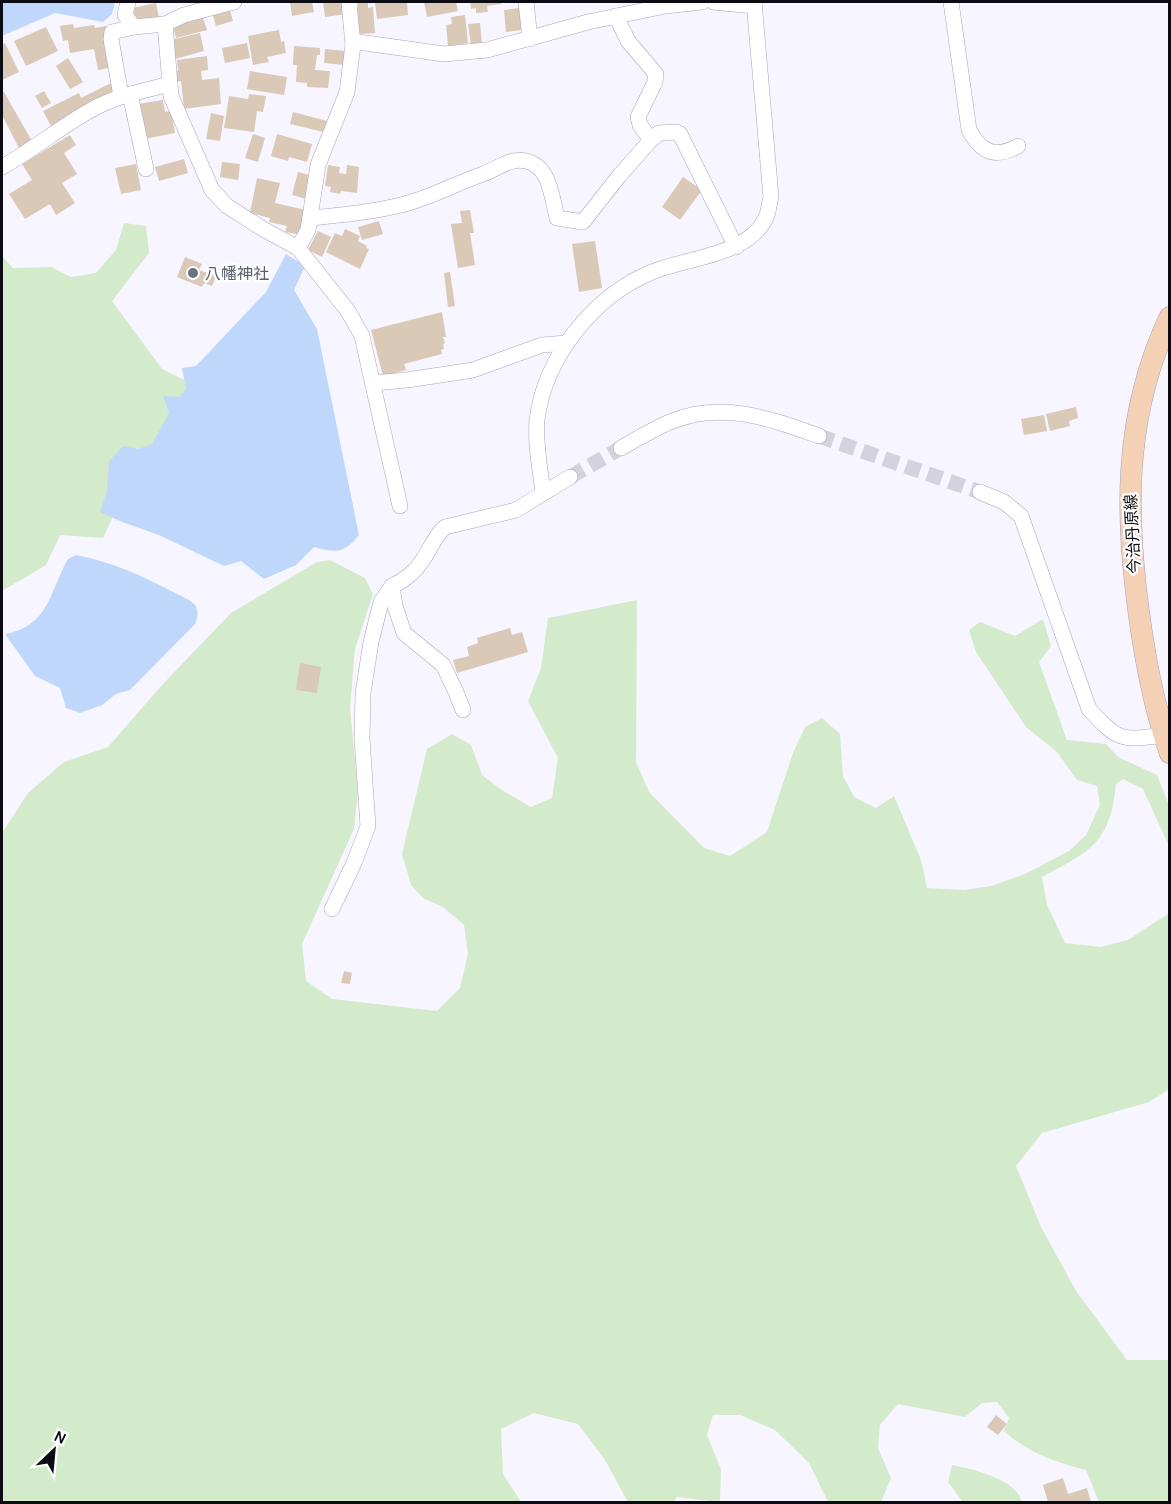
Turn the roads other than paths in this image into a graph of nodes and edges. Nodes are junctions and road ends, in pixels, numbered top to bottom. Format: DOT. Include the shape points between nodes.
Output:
graph roads {
  1 [pos="128,2"];
  2 [pos="234,2"];
  3 [pos="349,2"];
  4 [pos="526,2"];
  5 [pos="702,2"];
  6 [pos="713,2"];
  7 [pos="951,2"];
  8 [pos="211,4"];
  9 [pos="754,4"];
  10 [pos="616,16"];
  11 [pos="165,24"];
  12 [pos="134,27"];
  13 [pos="530,39"];
  14 [pos="353,45"];
  15 [pos="170,84"];
  16 [pos="125,95"];
  17 [pos="651,140"];
  18 [pos="1018,146"];
  19 [pos="2,167"];
  20 [pos="146,169"];
  21 [pos="310,218"];
  22 [pos="736,247"];
  23 [pos="298,248"];
  24 [pos="1170,317"];
  25 [pos="567,343"];
  26 [pos="373,383"];
  27 [pos="819,436"];
  28 [pos="621,448"];
  29 [pos="570,477"];
  30 [pos="543,492"];
  31 [pos="980,492"];
  32 [pos="400,506"];
  33 [pos="392,586"];
  34 [pos="463,710"];
  35 [pos="1166,744"];
  36 [pos="332,909"];
  1 -- 12 [label="street" via="125,15"];
  2 -- 8 [label="street"];
  3 -- 14 [label="street"];
  4 -- 13 [label="street"];
  5 -- 10 [label="street"];
  6 -- 9 [label="street"];
  7 -- 18 [label="street" via="969,130 977,145 991,152 1005,153"];
  8 -- 11 [label="street"];
  9 -- 22 [label="street" via="771,197 767,216 753,235"];
  10 -- 13 [label="street"];
  10 -- 17 [label="street" via="628,41 656,74 638,117"];
  11 -- 12 [label="street"];
  11 -- 15 [label="street"];
  12 -- 16 [label="street" via="112,32 111,39"];
  13 -- 14 [label="street" via="487,50 444,54 357,42"];
  14 -- 21 [label="street" via="347,92 318,165"];
  15 -- 16 [label="street"];
  15 -- 23 [label="street" via="171,96 212,190 227,206"];
  16 -- 19 [label="street" via="62,127"];
  16 -- 20 [label="street"];
  17 -- 21 [label="street" via="583,222 557,218 549,183 542,171 527,161 512,160 407,203"];
  17 -- 22 [label="street" via="659,133 680,134"];
  21 -- 23 [label="street"];
  22 -- 25 [label="street" via="680,262 629,283 606,300"];
  23 -- 26 [label="street" via="348,311 362,336"];
  24 -- 35 [label="main road, 今治丹原線" via="1148,375 1129,479 1132,570 1145,654"];
  25 -- 26 [label="street" via="542,345 473,370"];
  25 -- 30 [label="street" via="543,394 537,420"];
  26 -- 32 [label="street"];
  27 -- 28 [label="street" via="746,413 722,411 672,421"];
  29 -- 30 [label="street"];
  30 -- 33 [label="street" via="516,510 446,527 422,561"];
  31 -- 35 [label="street" via="1004,502 1021,516 1089,709 1106,728 1125,739"];
  33 -- 34 [label="street" via="404,633 443,665"];
  33 -- 36 [label="street" via="381,602 370,642 363,693 368,826"];
}
